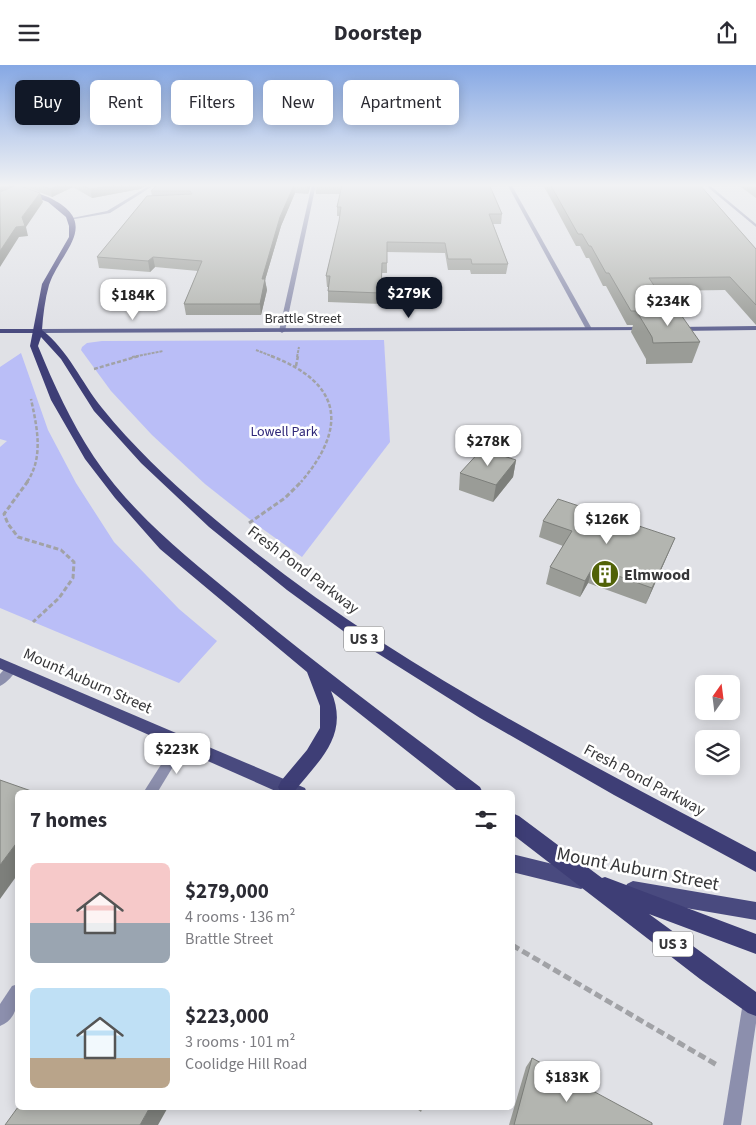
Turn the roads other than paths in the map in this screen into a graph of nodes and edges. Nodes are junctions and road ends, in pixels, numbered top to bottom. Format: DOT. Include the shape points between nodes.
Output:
graph roads {
  1 [pos="73,233"];
  2 [pos="303,233"];
  3 [pos="537,233"];
  4 [pos="756,328"];
  5 [pos="589,329"];
  6 [pos="656,329"];
  7 [pos="666,329"];
  8 [pos="0,331"];
  9 [pos="38,331"];
  10 [pos="282,331"];
  11 [pos="6,665"];
  12 [pos="314,669"];
  13 [pos="0,681"];
  14 [pos="182,742"];
  15 [pos="151,790"];
  16 [pos="293,790"];
  17 [pos="470,790"];
  18 [pos="515,824"];
  19 [pos="756,862"];
  20 [pos="515,864"];
  21 [pos="590,882"];
  22 [pos="756,911"];
  23 [pos="756,944"];
  24 [pos="15,996"];
  25 [pos="754,1003"];
  26 [pos="0,1019"];
  27 [pos="732,1125"];
  1 -- 9 [label="highway" via="45,287"];
  2 -- 10 [label="street"];
  3 -- 5 [label="street"];
  4 -- 7 [label="main road"];
  5 -- 6 [label="main road, Brattle Street"];
  5 -- 10 [label="main road, Brattle Street"];
  8 -- 9 [label="main road, Brattle Street"];
  9 -- 10 [label="main road, Brattle Street"];
  9 -- 12 [label="highway" via="34,349 56,401 106,481 148,529 184,563"];
  9 -- 19 [label="highway, Fresh Pond Parkway / US 3" via="56,345 86,394 135,451 192,506 286,583 364,639 468,704"];
  11 -- 13 [label="street"];
  11 -- 14 [label="main road, Mount Auburn Street"];
  12 -- 16 [label="highway" via="330,718 328,728"];
  12 -- 17 [label="highway"];
  14 -- 15 [label="street"];
  14 -- 16 [label="main road, Mount Auburn Street"];
  18 -- 21 [label="highway, US 3"];
  20 -- 21 [label="main road, Mount Auburn Street"];
  21 -- 22 [label="main road, Mount Auburn Street"];
  21 -- 23 [label="highway"];
  21 -- 25 [label="highway, US 3"];
  24 -- 26 [label="street"];
  25 -- 27 [label="street"];
}
